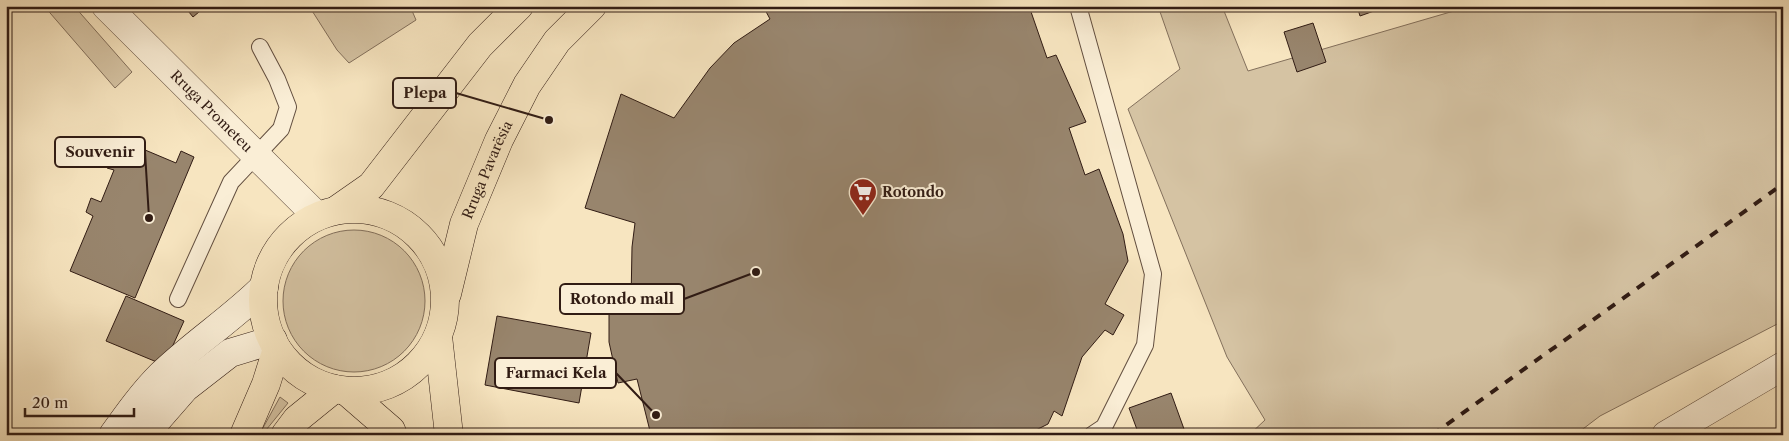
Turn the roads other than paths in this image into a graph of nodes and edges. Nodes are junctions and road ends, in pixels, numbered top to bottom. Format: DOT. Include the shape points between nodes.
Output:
graph roads {
  1 [pos="106,6"];
  2 [pos="519,6"];
  3 [pos="592,6"];
  4 [pos="1078,6"];
  5 [pos="260,47"];
  6 [pos="257,157"];
  7 [pos="328,212"];
  8 [pos="264,287"];
  9 [pos="178,299"];
  10 [pos="446,300"];
  11 [pos="438,336"];
  12 [pos="275,345"];
  13 [pos="1783,366"];
  14 [pos="340,390"];
  15 [pos="113,435"];
  16 [pos="144,435"];
  17 [pos="244,435"];
  18 [pos="285,435"];
  19 [pos="393,435"];
  20 [pos="449,435"];
  21 [pos="1092,435"];
  22 [pos="1666,435"];
  1 -- 6 [label="street, Rruga Prometeu"];
  2 -- 7 [label="main road" via="480,45 371,186"];
  3 -- 10 [label="main road, Rruga Pavarësia" via="557,41 527,85 499,140 464,224"];
  4 -- 21 [label="lane" via="1153,274 1145,345 1104,428"];
  5 -- 6 [label="lane" via="288,107 281,129"];
  6 -- 7 [label="street, Rruga Prometeu"];
  6 -- 9 [label="lane" via="231,182"];
  7 -- 8 [label="main road" via="297,228 281,244 270,264"];
  7 -- 10 [label="main road" via="371,210 400,221 424,241 440,268"];
  8 -- 12 [label="main road" via="264,314"];
  8 -- 15 [label="street" via="160,376"];
  10 -- 11 [label="main road, Rruga Pavarësia"];
  11 -- 14 [label="main road" via="423,360 401,378 374,389"];
  11 -- 20 [label="main road"];
  12 -- 14 [label="main road" via="292,367 312,381"];
  12 -- 16 [label="street" via="230,353 184,388"];
  12 -- 17 [label="main road" via="266,384"];
  13 -- 22 [label="street"];
  14 -- 18 [label="main road" via="297,419"];
  14 -- 19 [label="main road" via="391,430"];
}
